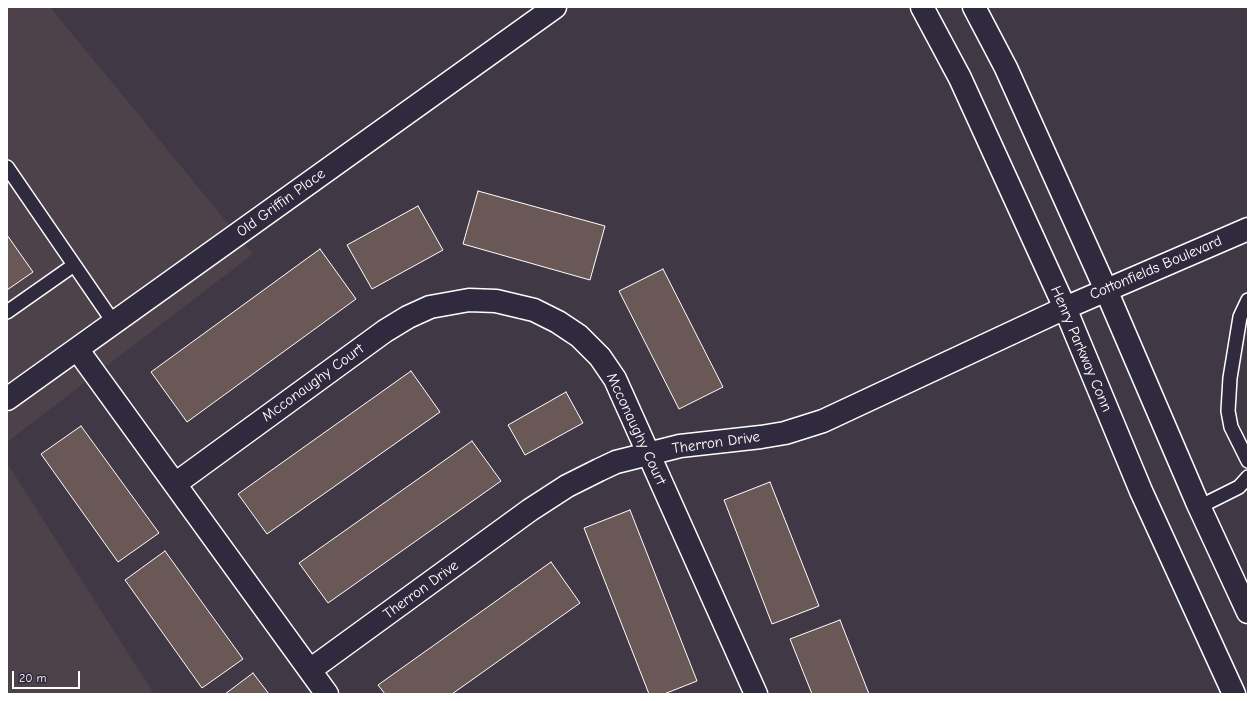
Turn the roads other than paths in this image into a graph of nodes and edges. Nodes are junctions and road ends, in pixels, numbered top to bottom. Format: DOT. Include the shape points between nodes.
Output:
graph roads {
  1 [pos="555,7"];
  2 [pos="922,7"];
  3 [pos="974,7"];
  4 [pos="7,167"];
  5 [pos="1248,229"];
  6 [pos="74,265"];
  7 [pos="1106,290"];
  8 [pos="1248,300"];
  9 [pos="1065,308"];
  10 [pos="7,312"];
  11 [pos="114,323"];
  12 [pos="77,349"];
  13 [pos="7,400"];
  14 [pos="648,454"];
  15 [pos="1248,461"];
  16 [pos="1248,477"];
  17 [pos="175,484"];
  18 [pos="1199,507"];
  19 [pos="1248,612"];
  20 [pos="310,670"];
  21 [pos="327,694"];
  22 [pos="756,694"];
  23 [pos="1234,694"];
  1 -- 11 [label="street, Old Griffin Place"];
  2 -- 9 [label="street, Henry Parkway Conn" via="960,78"];
  3 -- 7 [label="street" via="1006,68"];
  4 -- 6 [label="lane"];
  5 -- 7 [label="street, Cottonfields Boulevard"];
  6 -- 10 [label="lane"];
  6 -- 11 [label="lane"];
  7 -- 9 [label="street, Cottonfields Boulevard"];
  7 -- 18 [label="street"];
  8 -- 15 [label="lane" via="1240,317 1230,378 1228,411 1231,427"];
  9 -- 14 [label="street, Therron Drive" via="823,422 767,436 700,443"];
  9 -- 23 [label="street, Henry Parkway Conn" via="1141,491"];
  11 -- 12 [label="street, Old Griffin Place"];
  12 -- 13 [label="street, Old Griffin Place"];
  12 -- 17 [label="street"];
  14 -- 17 [label="street, Mcconaughy Court" via="615,379 579,336 534,310 496,301 469,300 430,307 398,322"];
  14 -- 20 [label="street, Therron Drive" via="616,462 552,496"];
  14 -- 22 [label="street, Mcconaughy Court"];
  16 -- 18 [label="lane" via="1239,487"];
  17 -- 20 [label="street"];
  18 -- 19 [label="street"];
  20 -- 21 [label="street"];
}
